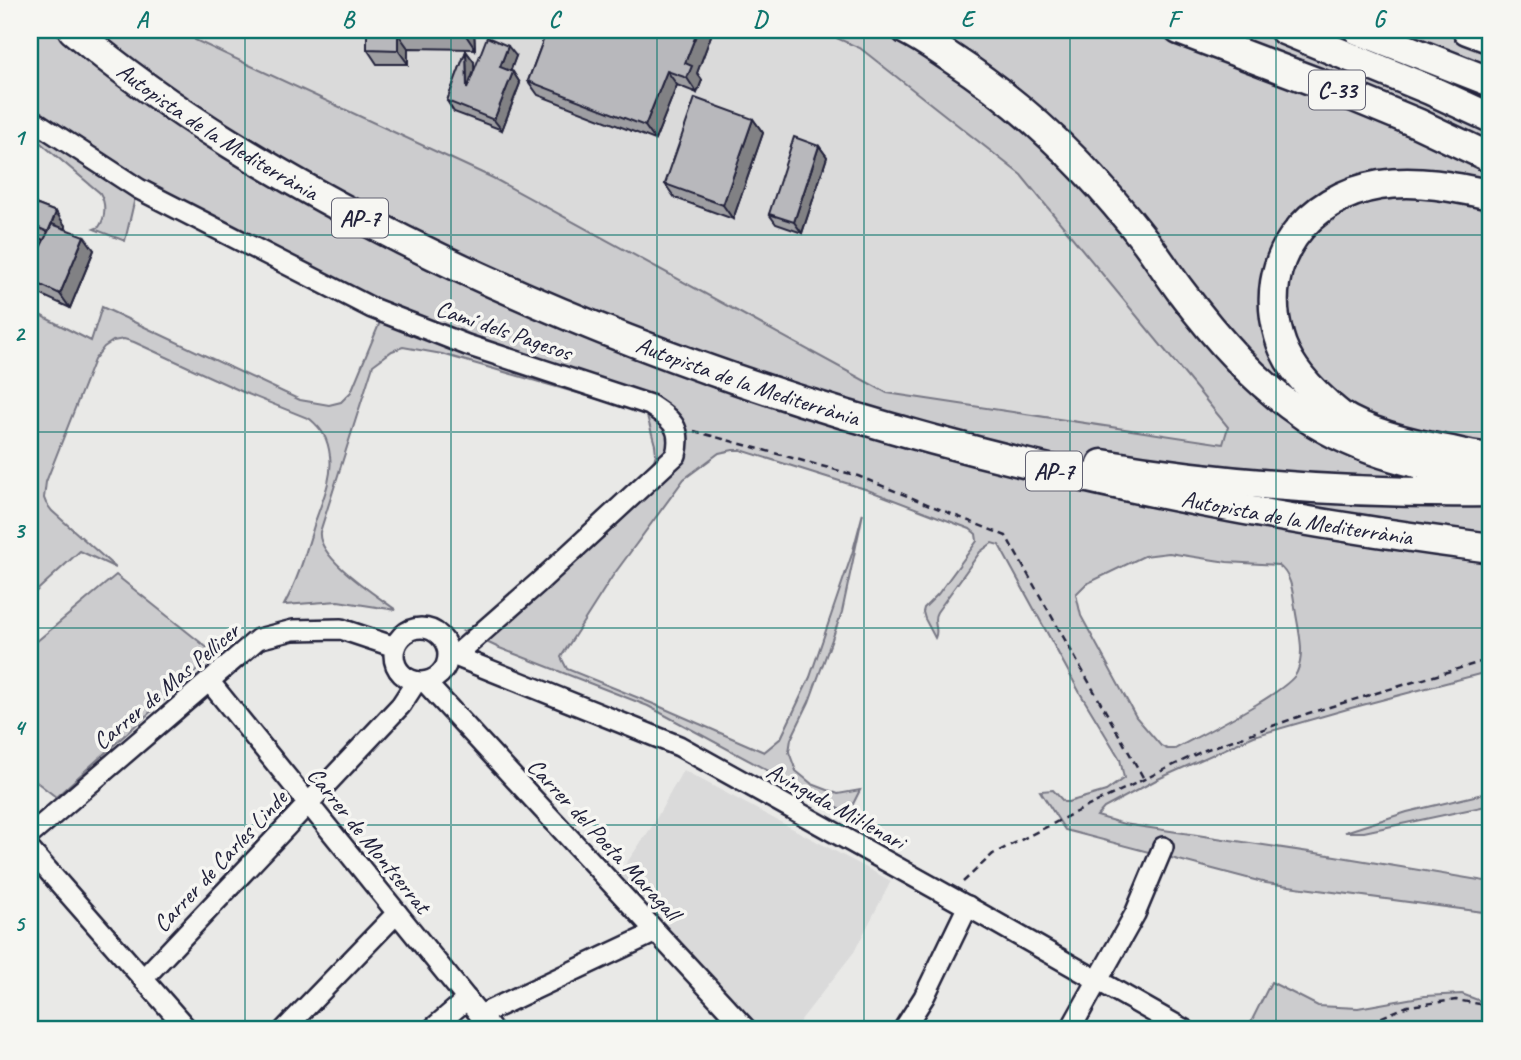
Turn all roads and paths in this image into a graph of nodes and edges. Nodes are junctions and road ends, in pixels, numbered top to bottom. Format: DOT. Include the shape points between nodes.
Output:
graph roads {
  1 [pos="73,30"];
  2 [pos="906,30"];
  3 [pos="1179,30"];
  4 [pos="1283,30"];
  5 [pos="1358,30"];
  6 [pos="1467,30"];
  7 [pos="1491,39"];
  8 [pos="1491,82"];
  9 [pos="30,118"];
  10 [pos="1491,118"];
  11 [pos="1491,158"];
  12 [pos="1491,195"];
  13 [pos="629,341"];
  14 [pos="677,430"];
  15 [pos="1491,457"];
  16 [pos="1491,476"];
  17 [pos="1491,492"];
  18 [pos="1491,548"];
  19 [pos="395,647"];
  20 [pos="452,657"];
  21 [pos="1491,659"];
  22 [pos="209,681"];
  23 [pos="420,682"];
  24 [pos="1144,779"];
  25 [pos="308,804"];
  26 [pos="30,835"];
  27 [pos="1163,847"];
  28 [pos="30,850"];
  29 [pos="949,896"];
  30 [pos="968,906"];
  31 [pos="397,913"];
  32 [pos="656,932"];
  33 [pos="143,979"];
  34 [pos="1099,981"];
  35 [pos="467,999"];
  36 [pos="1491,1006"];
  37 [pos="486,1023"];
  38 [pos="188,1030"];
  39 [pos="284,1030"];
  40 [pos="431,1030"];
  41 [pos="747,1030"];
  42 [pos="902,1030"];
  43 [pos="1070,1030"];
  44 [pos="1185,1030"];
  45 [pos="1361,1030"];
  1 -- 13 [label="highway, Autopista de la Mediterrània / AP-7" via="174,107 351,214 471,274"];
  2 -- 16 [label="highway" via="999,91 1077,161 1112,199 1214,332 1278,397 1309,419 1386,455"];
  3 -- 11 [label="highway, C-33" via="1337,90"];
  4 -- 10 [label="highway, C-33"];
  5 -- 8 [label="highway"];
  6 -- 7 [label="highway"];
  9 -- 14 [label="street, Camí dels Pagesos" via="139,190 372,308 467,345 650,405"];
  12 -- 15 [label="highway" via="1404,183 1342,196 1298,229 1277,271 1273,306 1279,338 1290,362 1313,392 1340,415 1422,446"];
  13 -- 17 [label="highway" via="981,439 1105,464 1310,487"];
  13 -- 18 [label="highway, Autopista de la Mediterrània / AP-7" via="809,403 987,455 1245,510"];
  14 -- 20 [label="street" via="676,455"];
  14 -- 24 [label="path" via="858,476 1006,536"];
  19 -- 20 [label="street" via="410,629 430,628 445,640"];
  19 -- 22 [label="street, Carrer de Mas Pellicer" via="341,629 293,630 258,639"];
  19 -- 23 [label="street" via="396,666 407,678"];
  20 -- 23 [label="street" via="435,679"];
  20 -- 29 [label="street, Avinguda Mil·lenari" via="679,746"];
  21 -- 24 [label="path" via="1309,713 1205,750"];
  22 -- 25 [label="street, Carrer de Montserrat"];
  22 -- 26 [label="street, Carrer de Mas Pellicer"];
  23 -- 25 [label="street, Carrer de Carles Linde"];
  23 -- 32 [label="street, Carrer del Poeta Maragall"];
  24 -- 29 [label="path" via="993,854"];
  25 -- 31 [label="street, Carrer de Montserrat"];
  25 -- 33 [label="street, Carrer de Carles Linde"];
  27 -- 34 [label="street" via="1136,914"];
  28 -- 33 [label="street"];
  29 -- 30 [label="street, Avinguda Mil·lenari"];
  30 -- 34 [label="street, Avinguda Mil·lenari"];
  30 -- 42 [label="street" via="924,997"];
  31 -- 35 [label="street, Carrer de Montserrat"];
  31 -- 39 [label="street"];
  32 -- 37 [label="street"];
  32 -- 41 [label="street, Carrer del Poeta Maragall"];
  33 -- 38 [label="street"];
  34 -- 43 [label="street"];
  34 -- 44 [label="street, Avinguda Mil·lenari"];
  35 -- 37 [label="street, Carrer de Montserrat"];
  35 -- 40 [label="street"];
  36 -- 45 [label="path" via="1456,1000 1408,1006"];
}
